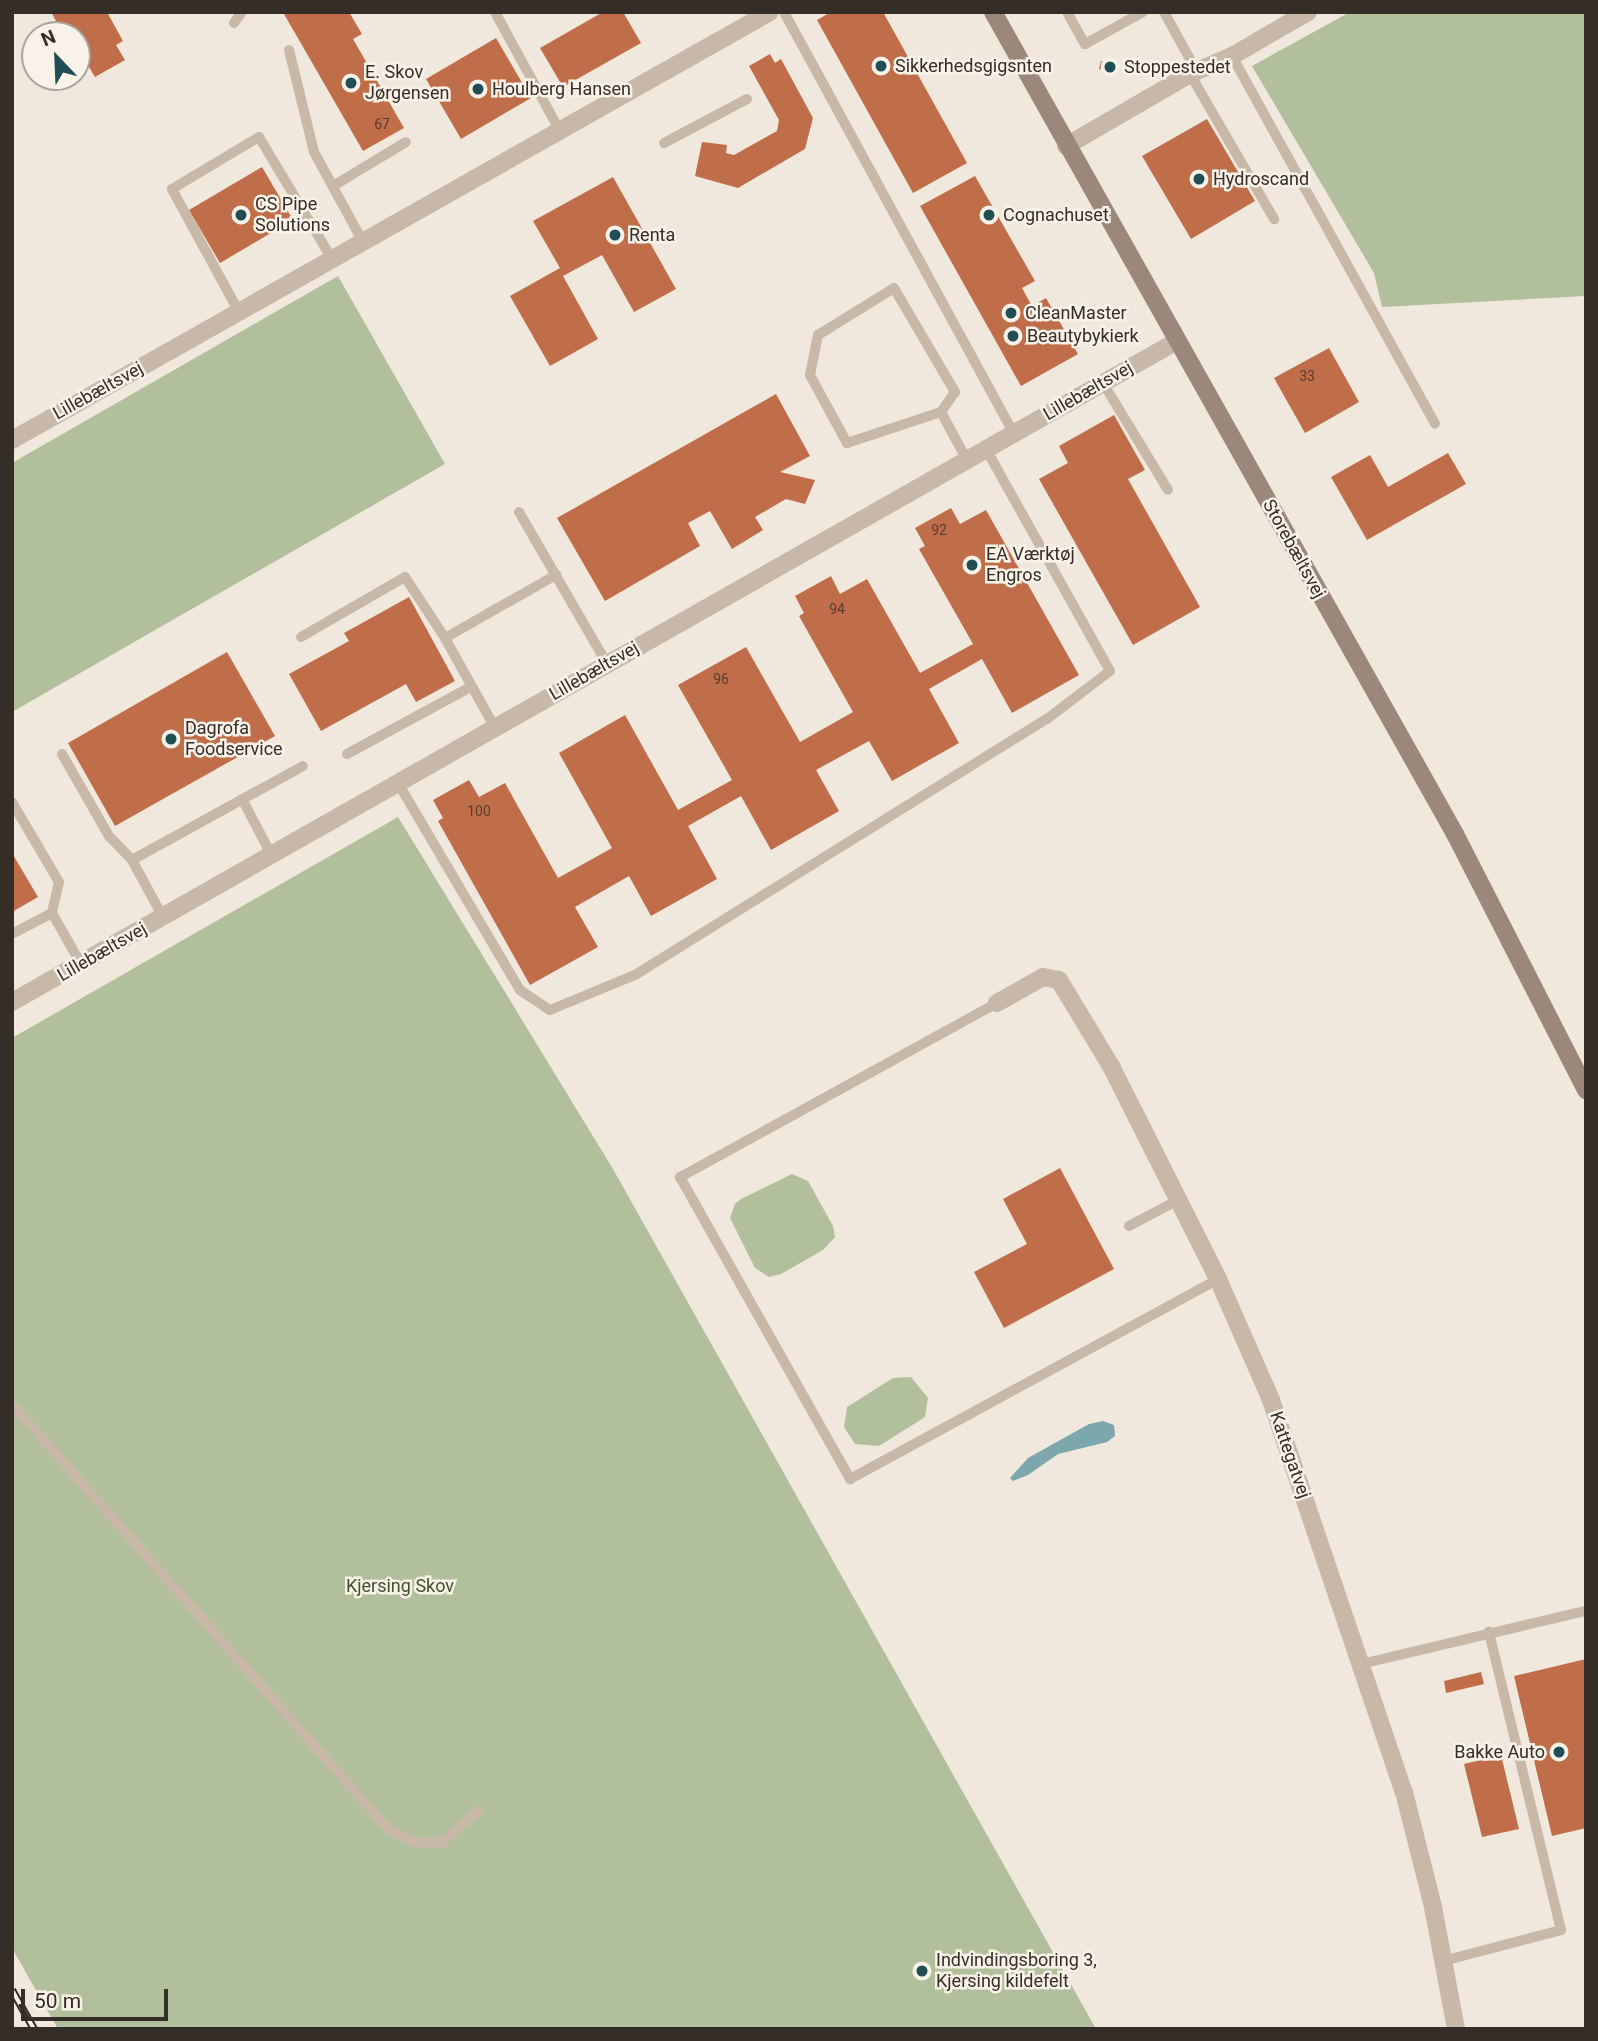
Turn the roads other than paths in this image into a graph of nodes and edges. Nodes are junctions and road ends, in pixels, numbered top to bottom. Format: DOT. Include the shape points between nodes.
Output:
graph roads {
  1 [pos="242,12"];
  2 [pos="495,12"];
  3 [pos="769,12"];
  4 [pos="784,12"];
  5 [pos="993,12"];
  6 [pos="1067,12"];
  7 [pos="1143,12"];
  8 [pos="1164,12"];
  9 [pos="1308,12"];
  10 [pos="234,23"];
  11 [pos="289,50"];
  12 [pos="1232,55"];
  13 [pos="1193,72"];
  14 [pos="747,99"];
  15 [pos="560,131"];
  16 [pos="406,142"];
  17 [pos="664,143"];
  18 [pos="1066,145"];
  19 [pos="333,186"];
  20 [pos="1274,219"];
  21 [pos="363,242"];
  22 [pos="332,259"];
  23 [pos="239,312"];
  24 [pos="1177,341"];
  25 [pos="1103,383"];
  26 [pos="941,412"];
  27 [pos="1435,424"];
  28 [pos="1014,433"];
  29 [pos="12,440"];
  30 [pos="986,449"];
  31 [pos="967,460"];
  32 [pos="1167,490"];
  33 [pos="519,512"];
  34 [pos="556,575"];
  35 [pos="300,637"];
  36 [pos="445,638"];
  37 [pos="607,664"];
  38 [pos="472,686"];
  39 [pos="495,727"];
  40 [pos="62,754"];
  41 [pos="347,754"];
  42 [pos="303,766"];
  43 [pos="398,783"];
  44 [pos="242,799"];
  45 [pos="12,802"];
  46 [pos="271,854"];
  47 [pos="131,860"];
  48 [pos="52,913"];
  49 [pos="163,918"];
  50 [pos="12,934"];
  51 [pos="81,964"];
  52 [pos="12,1002"];
  53 [pos="998,1003"];
  54 [pos="1586,1090"];
  55 [pos="1180,1199"];
  56 [pos="1129,1226"];
  57 [pos="1218,1279"];
  58 [pos="12,1404"];
  59 [pos="1586,1611"];
  60 [pos="1489,1632"];
  61 [pos="1361,1664"];
  62 [pos="479,1810"];
  63 [pos="1443,1961"];
  64 [pos="1456,2029"];
  1 -- 10 [label="lane"];
  2 -- 15 [label="lane"];
  3 -- 15 [label="street, Lillebæltsvej"];
  4 -- 28 [label="lane"];
  5 -- 18 [label="street, Storebæltsvej"];
  6 -- 7 [label="lane" via="1085,44"];
  8 -- 13 [label="lane"];
  9 -- 12 [label="street"];
  11 -- 19 [label="lane" via="314,152"];
  12 -- 13 [label="street"];
  12 -- 27 [label="lane"];
  13 -- 18 [label="street"];
  13 -- 20 [label="lane"];
  14 -- 17 [label="lane"];
  15 -- 21 [label="street, Lillebæltsvej"];
  16 -- 19 [label="lane"];
  18 -- 24 [label="street, Storebæltsvej"];
  19 -- 21 [label="lane"];
  21 -- 22 [label="street, Lillebæltsvej"];
  22 -- 23 [label="street, Lillebæltsvej"];
  22 -- 23 [label="lane" via="259,137 172,189"];
  23 -- 29 [label="street, Lillebæltsvej"];
  24 -- 25 [label="street, Lillebæltsvej"];
  24 -- 54 [label="street, Storebæltsvej" via="1455,834"];
  25 -- 28 [label="street, Lillebæltsvej"];
  25 -- 32 [label="lane"];
  26 -- 26 [label="lane" via="955,391 894,288 818,335 810,375 847,443"];
  26 -- 31 [label="lane"];
  28 -- 30 [label="street, Lillebæltsvej"];
  30 -- 31 [label="street, Lillebæltsvej"];
  30 -- 43 [label="lane" via="1110,671 1047,719 635,975 550,1010 520,990"];
  31 -- 37 [label="street, Lillebæltsvej"];
  33 -- 34 [label="lane"];
  34 -- 36 [label="lane"];
  34 -- 37 [label="lane"];
  35 -- 36 [label="lane" via="405,577"];
  36 -- 38 [label="lane"];
  37 -- 39 [label="street, Lillebæltsvej"];
  38 -- 39 [label="lane"];
  38 -- 41 [label="lane"];
  39 -- 43 [label="street, Lillebæltsvej"];
  40 -- 47 [label="lane" via="108,836"];
  42 -- 44 [label="lane"];
  43 -- 46 [label="street, Lillebæltsvej"];
  44 -- 46 [label="lane"];
  44 -- 47 [label="lane"];
  45 -- 48 [label="lane" via="59,882"];
  46 -- 49 [label="street, Lillebæltsvej"];
  47 -- 49 [label="lane"];
  48 -- 50 [label="lane"];
  48 -- 51 [label="lane"];
  49 -- 51 [label="street, Lillebæltsvej"];
  51 -- 52 [label="street, Lillebæltsvej"];
  53 -- 55 [label="street, Kattegatvej" via="1043,977 1059,980 1112,1068"];
  53 -- 57 [label="lane" via="680,1177 850,1479"];
  55 -- 56 [label="lane"];
  55 -- 57 [label="street, Kattegatvej"];
  57 -- 61 [label="street, Kattegatvej" via="1271,1400"];
  58 -- 62 [label="lane" via="388,1829 413,1842 441,1843"];
  59 -- 60 [label="lane"];
  60 -- 61 [label="lane"];
  60 -- 63 [label="lane" via="1561,1930"];
  61 -- 63 [label="street, Kattegatvej" via="1404,1792"];
  63 -- 64 [label="street, Kattegatvej"];
}
